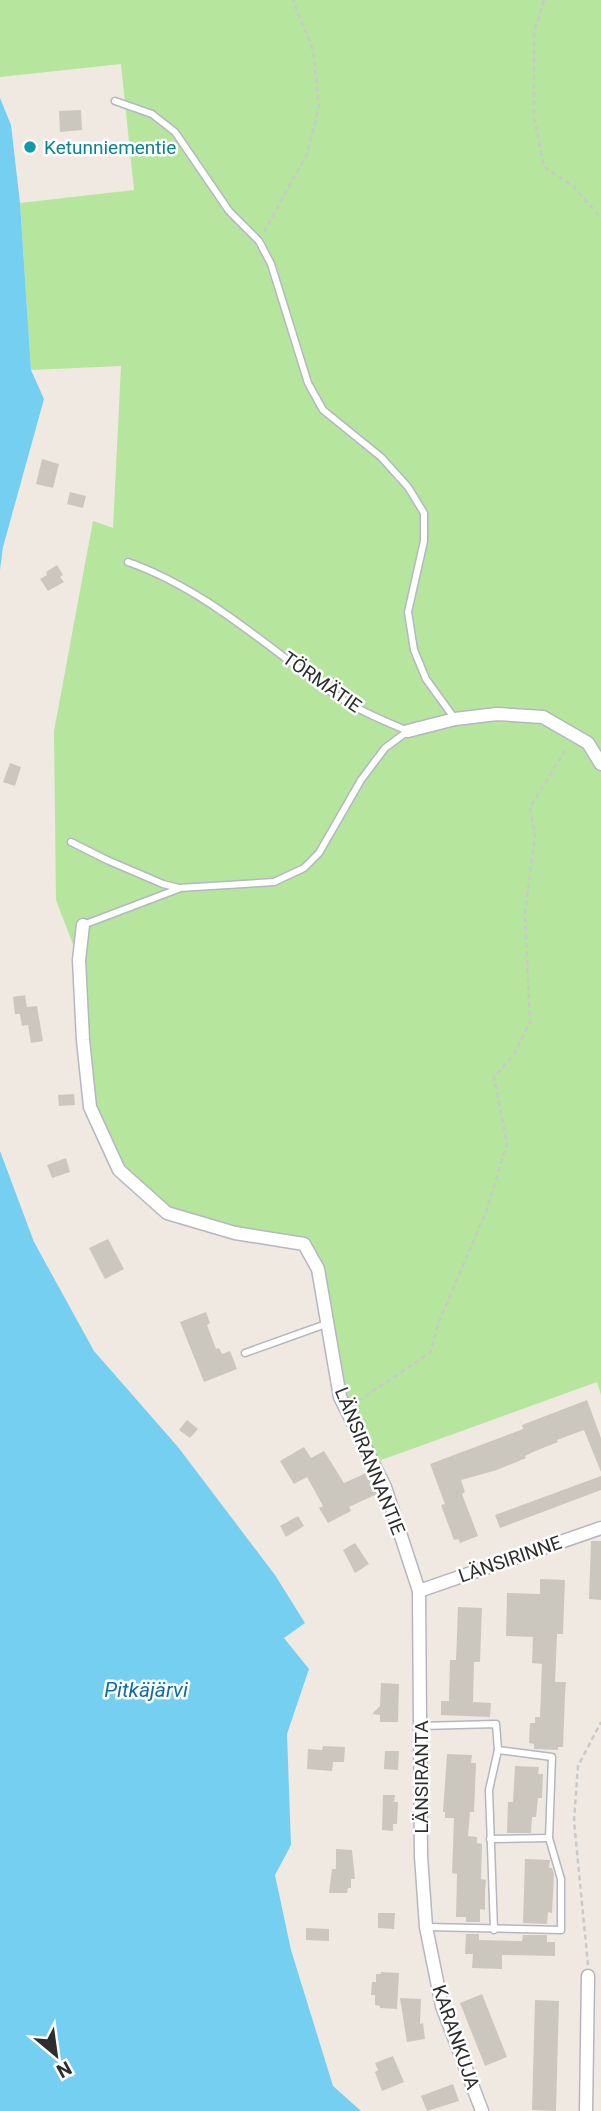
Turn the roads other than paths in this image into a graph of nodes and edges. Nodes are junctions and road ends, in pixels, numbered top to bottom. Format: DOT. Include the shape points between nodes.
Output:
graph roads {
  1 [pos="115,101"];
  2 [pos="128,562"];
  3 [pos="455,719"];
  4 [pos="408,731"];
  5 [pos="601,764"];
  6 [pos="71,842"];
  7 [pos="179,888"];
  8 [pos="83,925"];
  9 [pos="326,1324"];
  10 [pos="244,1353"];
  11 [pos="601,1528"];
  12 [pos="419,1591"];
  13 [pos="421,1726"];
  14 [pos="498,1750"];
  15 [pos="549,1838"];
  16 [pos="490,1839"];
  17 [pos="426,1927"];
  18 [pos="494,1930"];
  19 [pos="431,1962"];
  20 [pos="588,1976"];
  21 [pos="482,2111"];
  22 [pos="586,2111"];
  1 -- 3 [label="lane" via="152,114 175,132 229,212 259,241 271,264 308,383 323,410 381,457 424,513 424,541 408,612 414,650 426,679"];
  2 -- 4 [label="lane, TÖRMÄTIE" via="160,573 332,693"];
  3 -- 4 [label="street"];
  3 -- 5 [label="street" via="497,714 543,717 588,743"];
  4 -- 7 [label="lane" via="385,748 369,769 319,853 304,868 274,882"];
  6 -- 7 [label="lane"];
  7 -- 8 [label="lane"];
  8 -- 9 [label="street, LÄNSIRANNANTIE" via="79,960 90,1108 118,1170 167,1213 235,1233 303,1244 318,1269"];
  9 -- 10 [label="lane"];
  9 -- 12 [label="street, LÄNSIRANNANTIE" via="340,1397 384,1487"];
  11 -- 12 [label="street, LÄNSIRINNE"];
  12 -- 13 [label="street, LÄNSIRANTA"];
  13 -- 14 [label="lane" via="496,1724"];
  13 -- 17 [label="street, LÄNSIRANTA"];
  14 -- 15 [label="lane" via="552,1757"];
  14 -- 16 [label="lane" via="489,1790"];
  15 -- 16 [label="lane"];
  15 -- 18 [label="lane" via="562,1880 561,1930"];
  16 -- 18 [label="lane"];
  17 -- 18 [label="lane"];
  17 -- 19 [label="street, LÄNSIRANTA"];
  19 -- 21 [label="street, KARANKUJA" via="442,2006"];
  20 -- 22 [label="street"];
}
